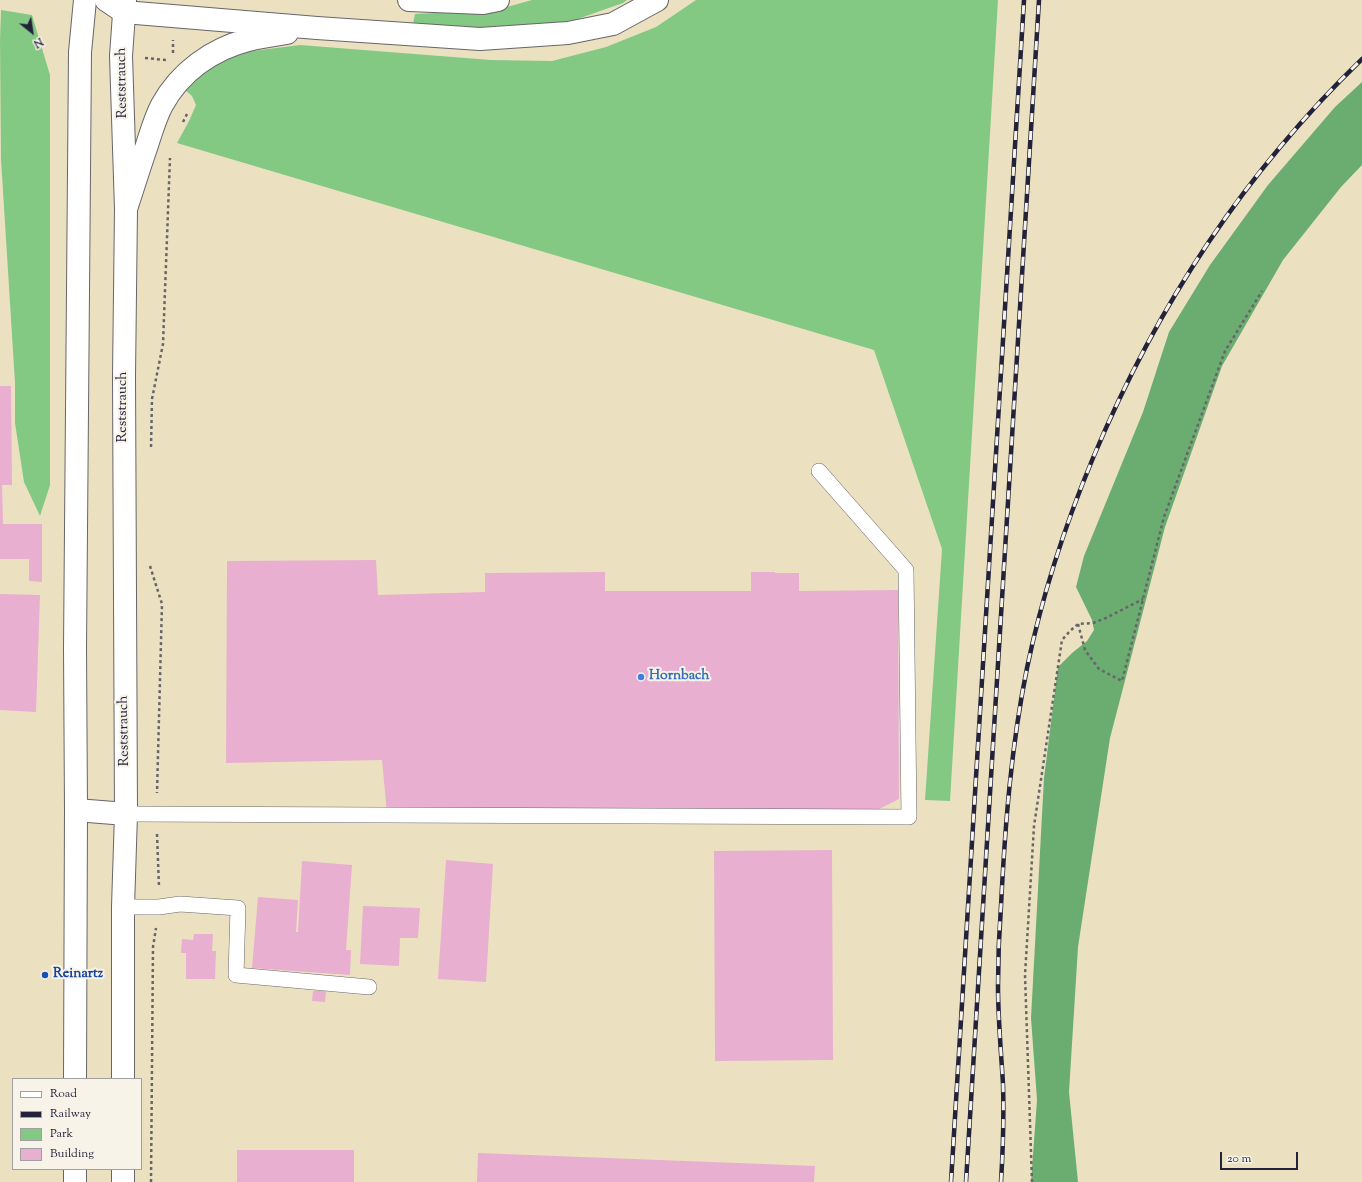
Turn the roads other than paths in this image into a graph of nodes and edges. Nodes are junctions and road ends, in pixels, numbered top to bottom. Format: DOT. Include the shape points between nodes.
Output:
graph roads {
  1 [pos="85,0"];
  2 [pos="106,0"];
  3 [pos="409,0"];
  4 [pos="498,0"];
  5 [pos="657,0"];
  6 [pos="125,6"];
  7 [pos="317,28"];
  8 [pos="126,209"];
  9 [pos="819,471"];
  10 [pos="76,810"];
  11 [pos="126,814"];
  12 [pos="123,907"];
  13 [pos="369,987"];
  14 [pos="75,1078"];
  15 [pos="123,1078"];
  16 [pos="75,1170"];
  17 [pos="123,1170"];
  18 [pos="75,1182"];
  19 [pos="123,1182"];
  1 -- 10 [label="main road" via="80,68"];
  2 -- 6 [label="main road"];
  3 -- 4 [label="main road" via="483,3"];
  5 -- 7 [label="main road" via="613,24 568,34 480,39"];
  6 -- 7 [label="main road" via="173,16"];
  6 -- 8 [label="main road, Reststrauch" via="121,56"];
  7 -- 8 [label="main road" via="248,40 207,57 189,70 172,89 152,127"];
  8 -- 11 [label="main road, Reststrauch"];
  9 -- 11 [label="lane" via="906,570 908,817"];
  10 -- 11 [label="main road"];
  10 -- 14 [label="main road"];
  11 -- 12 [label="main road, Reststrauch"];
  12 -- 13 [label="lane" via="180,904 238,908 236,975"];
  12 -- 15 [label="main road, Reststrauch"];
  16 -- 18 [label="main road"];
  17 -- 19 [label="main road"];
}
